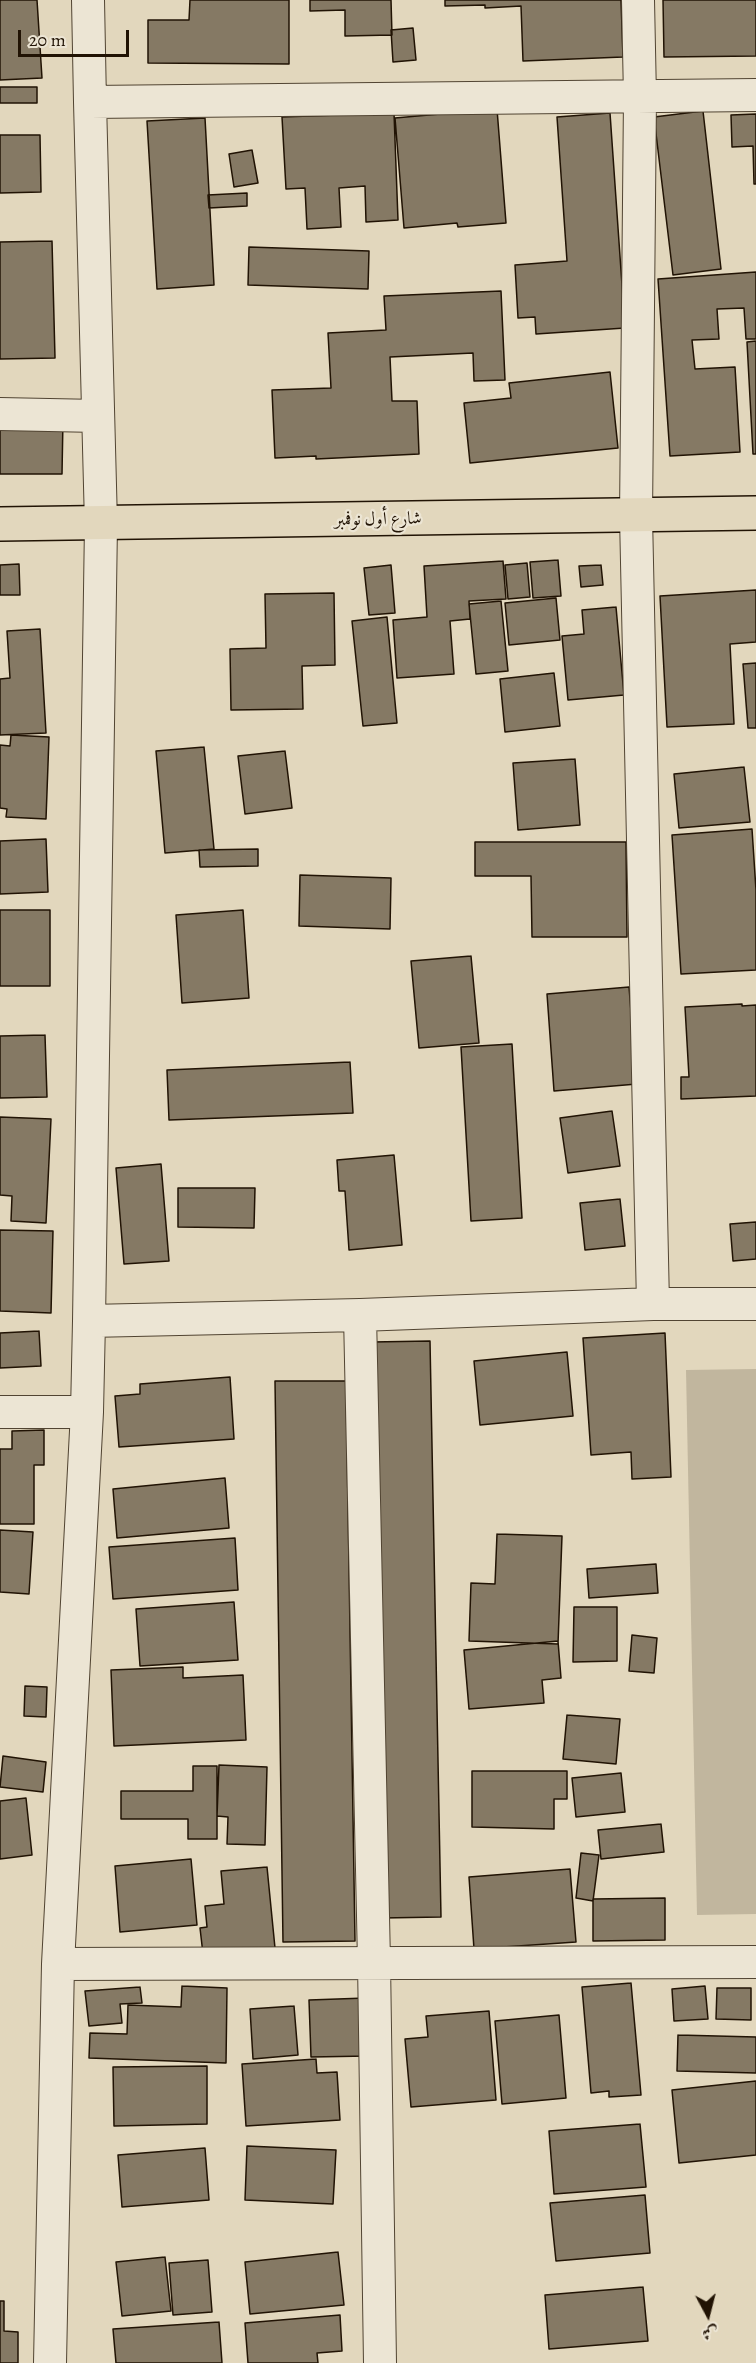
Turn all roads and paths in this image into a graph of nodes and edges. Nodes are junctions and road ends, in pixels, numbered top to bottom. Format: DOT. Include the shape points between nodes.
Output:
graph roads {
  1 [pos="88,0"];
  2 [pos="638,0"];
  3 [pos="756,95"];
  4 [pos="640,97"];
  5 [pos="90,102"];
  6 [pos="0,414"];
  7 [pos="98,416"];
  8 [pos="756,513"];
  9 [pos="636,516"];
  10 [pos="0,524"];
  11 [pos="101,524"];
  12 [pos="653,1304"];
  13 [pos="756,1304"];
  14 [pos="360,1315"];
  15 [pos="89,1321"];
  16 [pos="0,1412"];
  17 [pos="87,1412"];
  18 [pos="374,1962"];
  19 [pos="756,1962"];
  20 [pos="58,1964"];
  21 [pos="50,2363"];
  22 [pos="380,2363"];
  1 -- 5 [label="street"];
  2 -- 4 [label="street"];
  3 -- 4 [label="street"];
  4 -- 5 [label="street"];
  4 -- 9 [label="street"];
  5 -- 7 [label="street"];
  6 -- 7 [label="street"];
  7 -- 11 [label="street"];
  8 -- 9 [label="main road, شارع أول نوفمبر"];
  9 -- 11 [label="main road, شارع أول نوفمبر"];
  9 -- 12 [label="street"];
  10 -- 11 [label="main road, شارع أول نوفمبر"];
  11 -- 15 [label="street"];
  12 -- 13 [label="street"];
  12 -- 14 [label="street"];
  14 -- 15 [label="street"];
  14 -- 18 [label="street"];
  15 -- 17 [label="street"];
  16 -- 17 [label="street"];
  17 -- 20 [label="street"];
  18 -- 19 [label="street"];
  18 -- 20 [label="street"];
  18 -- 22 [label="street"];
  20 -- 21 [label="street"];
}
